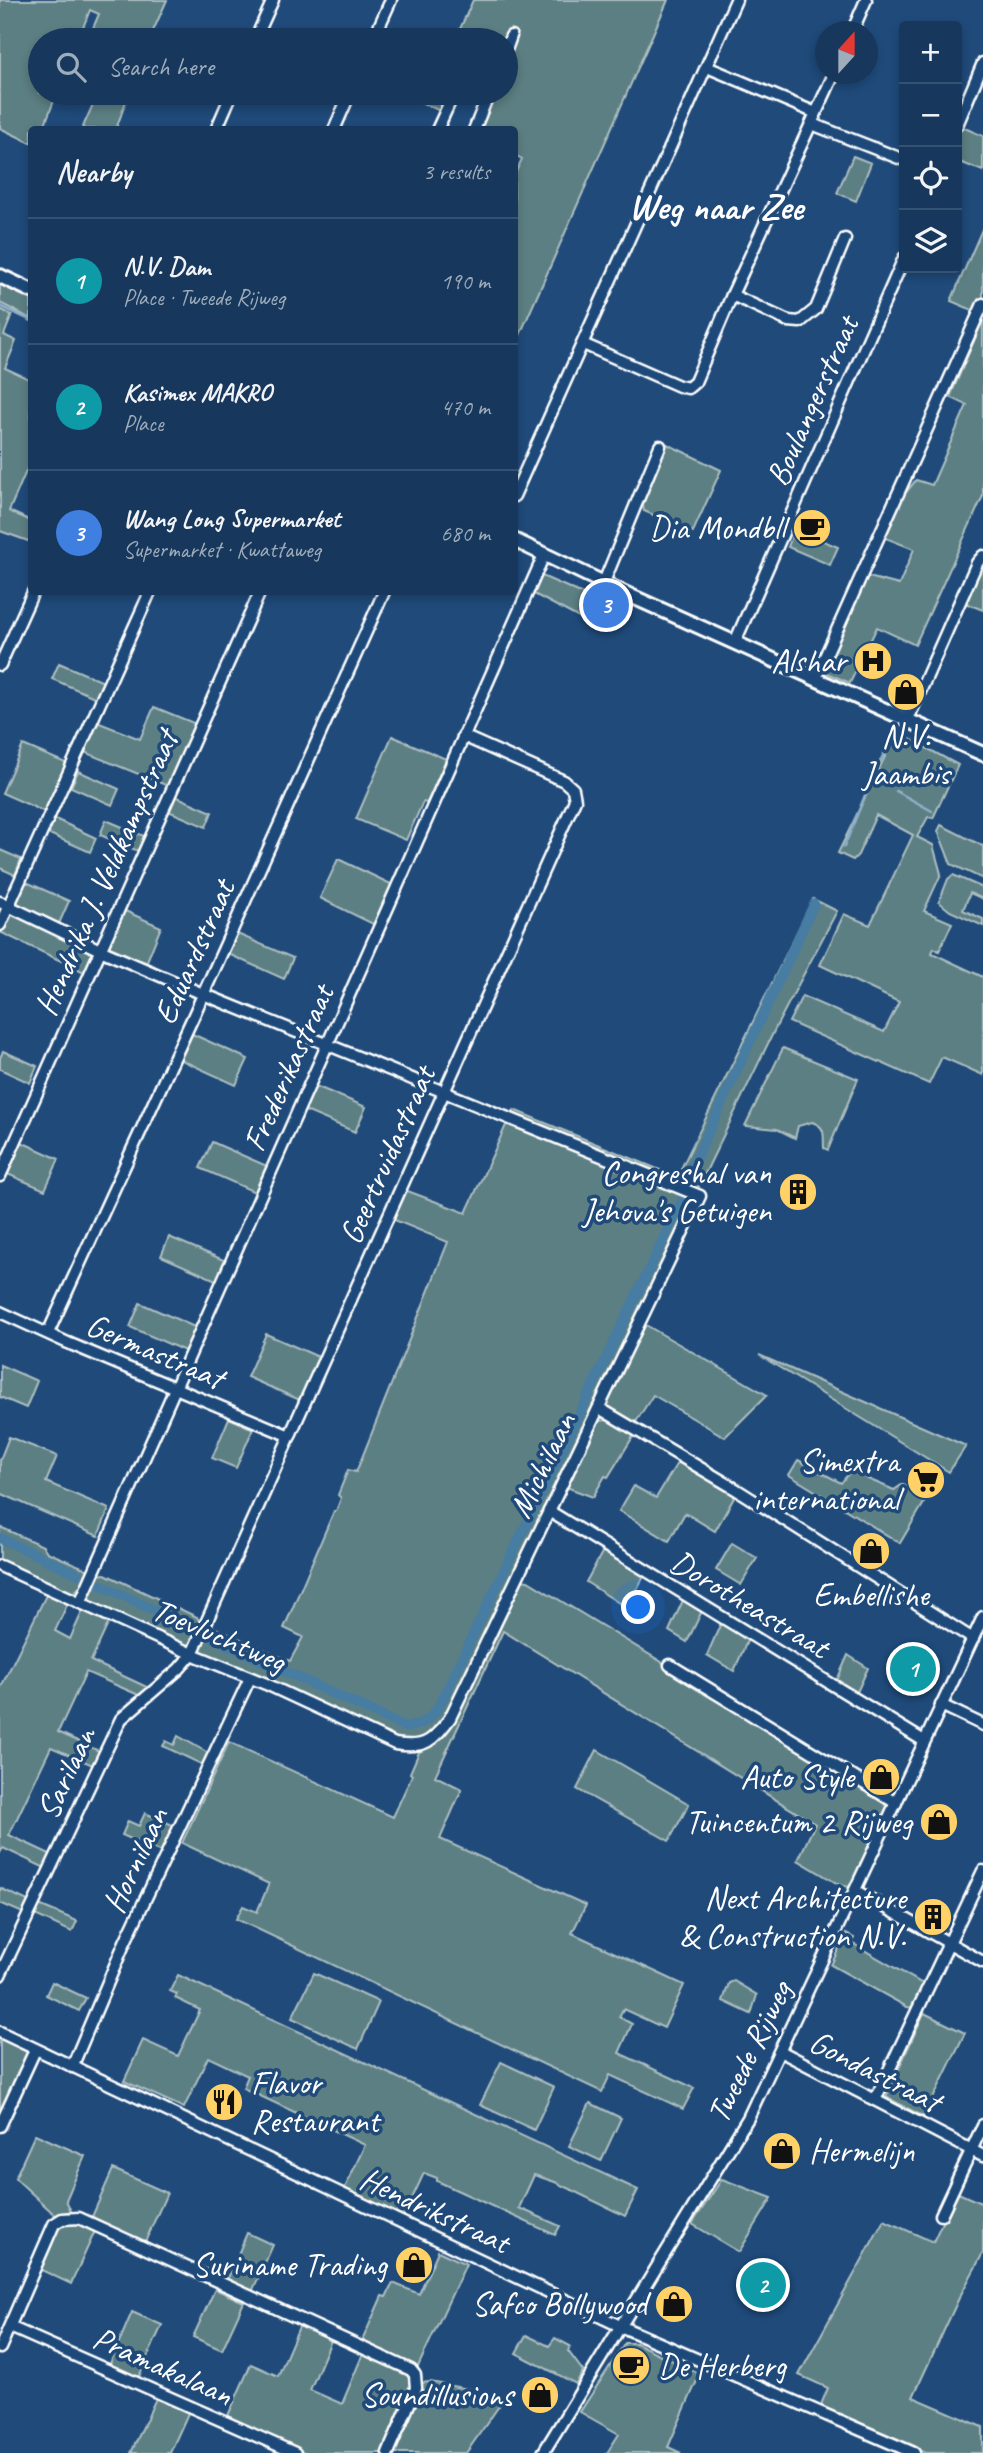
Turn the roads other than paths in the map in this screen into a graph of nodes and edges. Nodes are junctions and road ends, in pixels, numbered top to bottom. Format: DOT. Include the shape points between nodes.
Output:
graph roads {
  1 [pos="273,0"];
  2 [pos="391,0"];
  3 [pos="736,0"];
  4 [pos="866,0"];
  5 [pos="857,21"];
  6 [pos="260,28"];
  7 [pos="378,28"];
  8 [pos="983,64"];
  9 [pos="708,66"];
  10 [pos="829,84"];
  11 [pos="227,105"];
  12 [pos="345,105"];
  13 [pos="448,105"];
  14 [pos="484,105"];
  15 [pos="816,113"];
  16 [pos="962,113"];
  17 [pos="812,124"];
  18 [pos="218,126"];
  19 [pos="336,126"];
  20 [pos="439,126"];
  21 [pos="476,126"];
  22 [pos="899,158"];
  23 [pos="845,239"];
  24 [pos="899,269"];
  25 [pos="0,276"];
  26 [pos="28,289"];
  27 [pos="732,295"];
  28 [pos="983,304"];
  29 [pos="583,344"];
  30 [pos="660,446"];
  31 [pos="518,487"];
  32 [pos="518,542"];
  33 [pos="544,555"];
  34 [pos="983,556"];
  35 [pos="604,582"];
  36 [pos="32,595"];
  37 [pos="149,595"];
  38 [pos="259,595"];
  39 [pos="383,595"];
  40 [pos="735,642"];
  41 [pos="0,665"];
  42 [pos="816,679"];
  43 [pos="908,719"];
  44 [pos="463,736"];
  45 [pos="983,754"];
  46 [pos="4,904"];
  47 [pos="0,925"];
  48 [pos="100,950"];
  49 [pos="204,994"];
  50 [pos="327,1044"];
  51 [pos="444,1091"];
  52 [pos="0,1176"];
  53 [pos="0,1311"];
  54 [pos="48,1332"];
  55 [pos="174,1387"];
  56 [pos="599,1408"];
  57 [pos="290,1436"];
  58 [pos="548,1511"];
  59 [pos="0,1566"];
  60 [pos="80,1603"];
  61 [pos="983,1617"];
  62 [pos="973,1639"];
  63 [pos="192,1654"];
  64 [pos="670,1665"];
  65 [pos="250,1678"];
  66 [pos="941,1705"];
  67 [pos="983,1725"];
  68 [pos="924,1741"];
  69 [pos="419,1745"];
  70 [pos="896,1803"];
  71 [pos="983,1871"];
  72 [pos="856,1891"];
  73 [pos="949,1943"];
  74 [pos="983,1962"];
  75 [pos="0,1975"];
  76 [pos="0,2032"];
  77 [pos="35,2050"];
  78 [pos="780,2051"];
  79 [pos="72,2067"];
  80 [pos="875,2100"];
  81 [pos="983,2125"];
  82 [pos="0,2126"];
  83 [pos="971,2150"];
  84 [pos="983,2156"];
  85 [pos="941,2215"];
  86 [pos="620,2326"];
  87 [pos="10,2327"];
  88 [pos="0,2348"];
  89 [pos="272,2449"];
  90 [pos="295,2453"];
  91 [pos="388,2453"];
  92 [pos="543,2453"];
  93 [pos="914,2453"];
  1 -- 6 [label="street"];
  2 -- 7 [label="street"];
  3 -- 9 [label="street"];
  4 -- 5 [label="street"];
  8 -- 16 [label="street"];
  9 -- 15 [label="street"];
  9 -- 29 [label="street"];
  10 -- 15 [label="street"];
  11 -- 18 [label="street"];
  12 -- 19 [label="street"];
  13 -- 20 [label="street"];
  14 -- 21 [label="street"];
  15 -- 17 [label="street"];
  17 -- 22 [label="street"];
  17 -- 27 [label="street"];
  23 -- 27 [label="street" via="816,309 800,322"];
  24 -- 40 [label="street, Boulangerstraat"];
  25 -- 26 [label="main road"];
  27 -- 29 [label="street" via="695,382 688,388"];
  28 -- 42 [label="street"];
  29 -- 31 [label="street"];
  30 -- 35 [label="street"];
  32 -- 33 [label="main road"];
  33 -- 35 [label="main road"];
  33 -- 44 [label="street, Frederikastraat"];
  34 -- 43 [label="street"];
  35 -- 40 [label="main road"];
  36 -- 41 [label="street"];
  37 -- 46 [label="street"];
  38 -- 48 [label="street, Hendrika J. Veldkampstraat"];
  39 -- 49 [label="street, Eduardstraat"];
  40 -- 42 [label="main road"];
  42 -- 43 [label="main road"];
  43 -- 45 [label="main road"];
  44 -- 50 [label="street, Frederikastraat"];
  44 -- 51 [label="street, Geertruidastraat" via="564,781 575,800"];
  46 -- 47 [label="street"];
  46 -- 48 [label="street"];
  48 -- 49 [label="street"];
  48 -- 52 [label="street, Hendrika J. Veldkampstraat"];
  49 -- 50 [label="street"];
  49 -- 54 [label="street, Eduardstraat"];
  50 -- 51 [label="street"];
  50 -- 55 [label="street, Frederikastraat"];
  51 -- 56 [label="street, Michilaan" via="700,1196"];
  51 -- 57 [label="street, Geertruidastraat"];
  53 -- 54 [label="street, Germastraat"];
  54 -- 55 [label="street, Germastraat"];
  55 -- 57 [label="street, Germastraat"];
  55 -- 60 [label="street, Frederikastraat"];
  56 -- 58 [label="street, Michilaan"];
  56 -- 62 [label="street"];
  57 -- 63 [label="street, Geertruidastraat"];
  58 -- 68 [label="street, Dorotheastraat"];
  58 -- 69 [label="street, Michilaan" via="450,1718 438,1735"];
  59 -- 60 [label="street, Toevluchtweg"];
  60 -- 63 [label="street, Toevluchtweg"];
  61 -- 62 [label="street, Tweede Rijweg"];
  62 -- 66 [label="street, Tweede Rijweg"];
  63 -- 65 [label="street, Toevluchtweg"];
  63 -- 75 [label="street, Sarilaan" via="121,1718"];
  64 -- 70 [label="street"];
  65 -- 69 [label="street, Toevluchtweg" via="395,1744"];
  65 -- 79 [label="street, Hornilaan" via="125,1942"];
  66 -- 67 [label="street"];
  66 -- 68 [label="street, Tweede Rijweg"];
  68 -- 70 [label="street, Tweede Rijweg"];
  70 -- 72 [label="street, Tweede Rijweg"];
  71 -- 73 [label="street"];
  72 -- 73 [label="street"];
  72 -- 78 [label="street, Tweede Rijweg"];
  73 -- 74 [label="street"];
  73 -- 80 [label="street"];
  76 -- 77 [label="street, Hendrikstraat"];
  77 -- 79 [label="street, Hendrikstraat"];
  77 -- 82 [label="street"];
  78 -- 80 [label="street, Gondastraat"];
  78 -- 86 [label="street, Tweede Rijweg" via="748,2118"];
  79 -- 86 [label="street, Hendrikstraat"];
  80 -- 83 [label="street, Gondastraat"];
  81 -- 83 [label="street"];
  83 -- 84 [label="street, Gondastraat"];
  83 -- 85 [label="street"];
  86 -- 92 [label="street, Tweede Rijweg"];
  86 -- 93 [label="street, Hendrikstraat"];
  87 -- 88 [label="street"];
  87 -- 89 [label="street, Pramakalaan"];
  87 -- 91 [label="street" via="54,2224 62,2218 79,2218 411,2370 416,2388"];
  89 -- 90 [label="street, Pramakalaan"];
}
